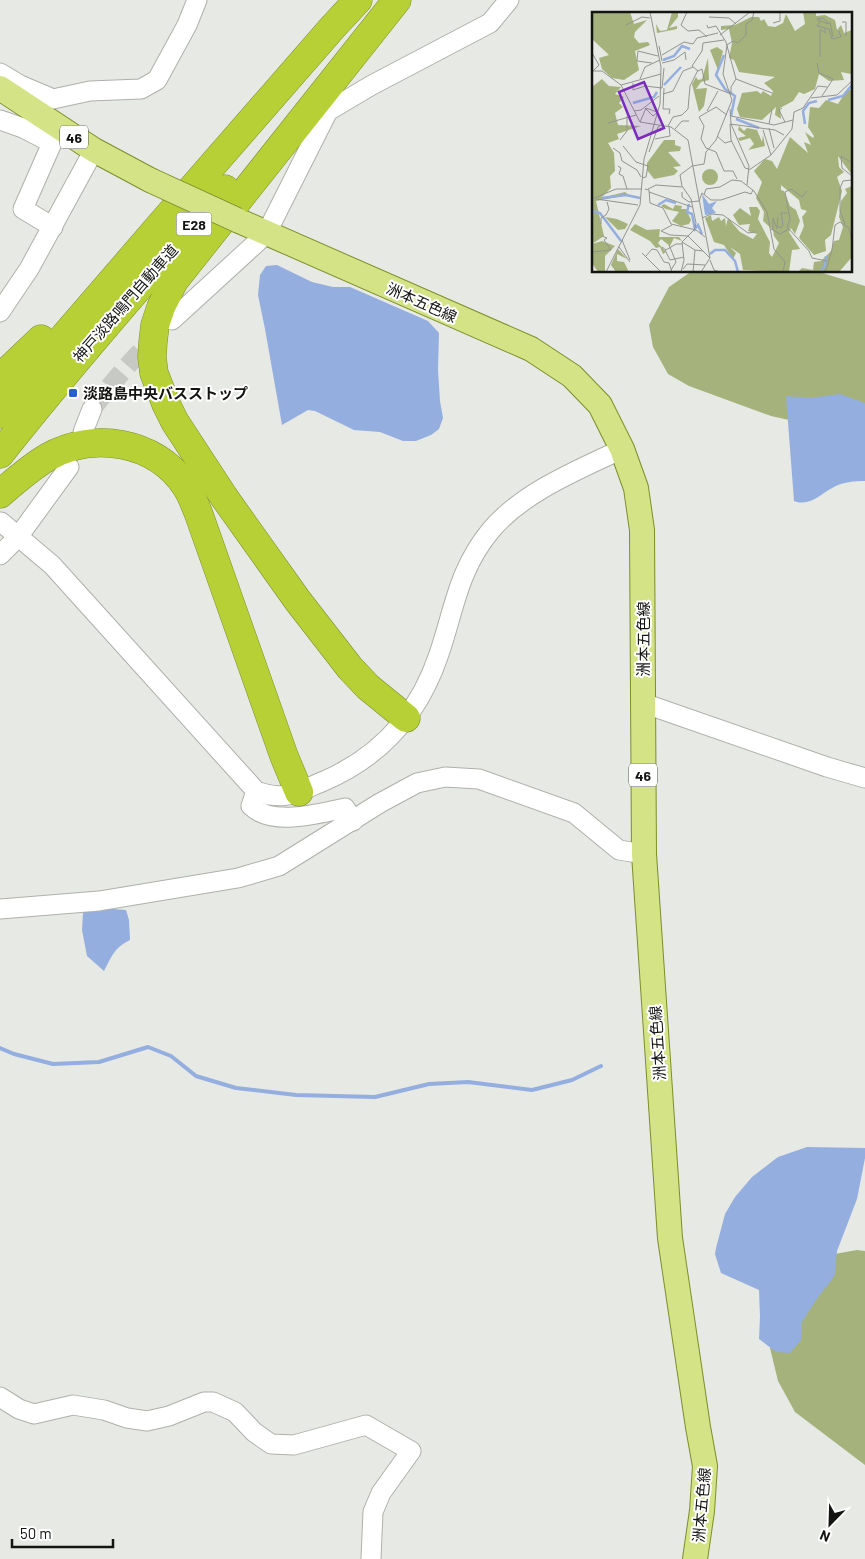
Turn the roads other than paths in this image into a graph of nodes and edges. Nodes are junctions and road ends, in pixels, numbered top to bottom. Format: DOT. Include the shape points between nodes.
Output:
graph roads {
  1 [pos="197,0"];
  2 [pos="358,0"];
  3 [pos="396,0"];
  4 [pos="509,0"];
  5 [pos="332,28"];
  6 [pos="0,73"];
  7 [pos="0,88"];
  8 [pos="0,120"];
  9 [pos="56,136"];
  10 [pos="94,150"];
  11 [pos="53,227"];
  12 [pos="266,234"];
  13 [pos="0,312"];
  14 [pos="172,320"];
  15 [pos="0,378"];
  16 [pos="92,409"];
  17 [pos="0,414"];
  18 [pos="83,432"];
  19 [pos="622,448"];
  20 [pos="0,454"];
  21 [pos="69,467"];
  22 [pos="0,494"];
  23 [pos="1,522"];
  24 [pos="18,537"];
  25 [pos="0,555"];
  26 [pos="643,703"];
  27 [pos="406,718"];
  28 [pos="865,778"];
  29 [pos="256,791"];
  30 [pos="299,792"];
  31 [pos="353,821"];
  32 [pos="644,854"];
  33 [pos="0,909"];
  34 [pos="0,1397"];
  35 [pos="371,1559"];
  36 [pos="695,1559"];
  1 -- 6 [label="street" via="187,26 157,80 141,89 90,91 54,98"];
  2 -- 5 [label="highway, 神戸淡路鳴門自動車道 / E28"];
  3 -- 20 [label="highway, 神戸淡路鳴門自動車道 / E28" via="134,291"];
  3 -- 27 [label="highway" via="174,281 160,307 152,357 154,373 175,422 224,497 350,668"];
  4 -- 12 [label="street" via="490,23 328,111"];
  5 -- 15 [label="highway" via="247,105 56,324"];
  5 -- 17 [label="highway, 神戸淡路鳴門自動車道 / E28"];
  7 -- 9 [label="main road, 洲本五色線 / 46"];
  8 -- 9 [label="street"];
  9 -- 10 [label="main road, 洲本五色線 / 46"];
  9 -- 11 [label="street" via="23,209"];
  10 -- 11 [label="street"];
  10 -- 12 [label="main road, 洲本五色線 / 46, bridge"];
  11 -- 13 [label="street"];
  12 -- 14 [label="street"];
  12 -- 19 [label="main road, 洲本五色線 / 46" via="531,349 572,376 600,405"];
  16 -- 18 [label="street"];
  19 -- 26 [label="main road, 洲本五色線 / 46" via="636,488 642,530"];
  19 -- 27 [label="street" via="532,495 492,528 470,562 454,599 432,673"];
  21 -- 24 [label="street"];
  22 -- 30 [label="highway" via="48,457 90,443 126,445 161,461 174,472 198,512"];
  23 -- 24 [label="street"];
  24 -- 25 [label="street"];
  24 -- 29 [label="street" via="52,565"];
  26 -- 28 [label="street"];
  26 -- 32 [label="main road, 洲本五色線 / 46"];
  27 -- 30 [label="street" via="382,745 358,764"];
  29 -- 30 [label="street" via="279,797"];
  29 -- 31 [label="street" via="251,806 272,816 294,817 345,808"];
  31 -- 32 [label="street" via="417,783 445,777 479,779 574,813 619,850"];
  31 -- 33 [label="street" via="278,866 238,878 99,901"];
  32 -- 36 [label="main road, 洲本五色線 / 46" via="670,1238 706,1466"];
  34 -- 35 [label="street" via="34,1414 73,1405 147,1421 213,1402 235,1412 271,1444 294,1445 366,1425 411,1451 380,1493 373,1512"];
}
